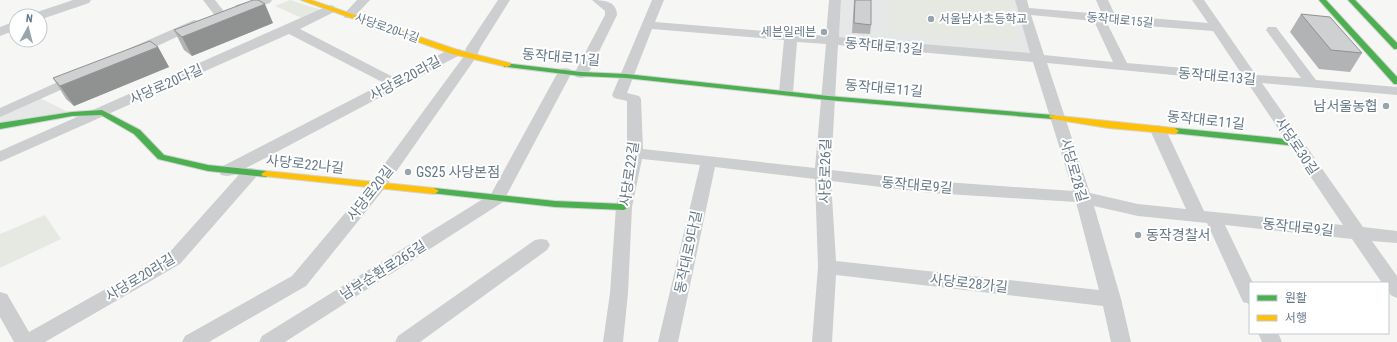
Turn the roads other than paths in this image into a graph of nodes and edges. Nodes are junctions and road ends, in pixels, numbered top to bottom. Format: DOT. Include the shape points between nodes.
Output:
graph roads {
  1 [pos="85,0"];
  2 [pos="209,0"];
  3 [pos="266,0"];
  4 [pos="364,0"];
  5 [pos="504,0"];
  6 [pos="598,0"];
  7 [pos="658,0"];
  8 [pos="835,0"];
  9 [pos="1102,0"];
  10 [pos="1198,0"];
  11 [pos="1322,0"];
  12 [pos="1350,0"];
  13 [pos="307,1"];
  14 [pos="1022,5"];
  15 [pos="330,9"];
  16 [pos="48,13"];
  17 [pos="220,14"];
  18 [pos="349,15"];
  19 [pos="1105,19"];
  20 [pos="647,25"];
  21 [pos="1217,28"];
  22 [pos="290,29"];
  23 [pos="1272,30"];
  24 [pos="791,38"];
  25 [pos="832,42"];
  26 [pos="1397,47"];
  27 [pos="454,52"];
  28 [pos="470,56"];
  29 [pos="122,57"];
  30 [pos="1037,58"];
  31 [pos="1122,67"];
  32 [pos="89,72"];
  33 [pos="565,72"];
  34 [pos="581,74"];
  35 [pos="626,76"];
  36 [pos="1252,79"];
  37 [pos="1397,82"];
  38 [pos="394,83"];
  39 [pos="1312,84"];
  40 [pos="1397,91"];
  41 [pos="786,92"];
  42 [pos="828,98"];
  43 [pos="102,112"];
  44 [pos="0,113"];
  45 [pos="1059,118"];
  46 [pos="0,126"];
  47 [pos="1158,130"];
  48 [pos="1296,143"];
  49 [pos="635,153"];
  50 [pos="0,157"];
  51 [pos="708,163"];
  52 [pos="227,171"];
  53 [pos="250,173"];
  54 [pos="823,175"];
  55 [pos="378,185"];
  56 [pos="1081,197"];
  57 [pos="497,198"];
  58 [pos="624,207"];
  59 [pos="1206,217"];
  60 [pos="1358,234"];
  61 [pos="1397,238"];
  62 [pos="541,245"];
  63 [pos="827,267"];
  64 [pos="1397,291"];
  65 [pos="1249,295"];
  66 [pos="1111,298"];
  67 [pos="0,299"];
  68 [pos="24,342"];
  69 [pos="28,342"];
  70 [pos="192,342"];
  71 [pos="269,342"];
  72 [pos="405,342"];
  73 [pos="613,342"];
  74 [pos="668,342"];
  75 [pos="822,342"];
  76 [pos="1121,342"];
  1 -- 16 [label="street"];
  2 -- 17 [label="street"];
  3 -- 17 [label="street"];
  4 -- 18 [label="street"];
  5 -- 28 [label="street, 사당로20길"];
  6 -- 34 [label="street" via="611,10 611,16"];
  7 -- 20 [label="street, 사당로22길"];
  8 -- 25 [label="street, 사당로26길"];
  9 -- 19 [label="street"];
  10 -- 21 [label="street, 사당로30길"];
  11 -- 37 [label="street"];
  12 -- 26 [label="street"];
  13 -- 15 [label="street, 사당로20나길"];
  14 -- 19 [label="street, 동작대로15길"];
  14 -- 30 [label="street, 사당로28길"];
  15 -- 18 [label="street, 사당로20나길"];
  15 -- 22 [label="street, 사당로20다길"];
  17 -- 29 [label="street"];
  18 -- 27 [label="street, 사당로20나길"];
  19 -- 21 [label="street, 동작대로15길"];
  19 -- 31 [label="street"];
  20 -- 24 [label="street, 동작대로13길"];
  20 -- 35 [label="street, 사당로22길"];
  21 -- 36 [label="street, 사당로30길"];
  22 -- 38 [label="street"];
  22 -- 43 [label="street, 사당로20다길"];
  23 -- 39 [label="street"];
  24 -- 25 [label="street, 동작대로13길"];
  24 -- 41 [label="street"];
  25 -- 30 [label="street, 동작대로13길"];
  25 -- 42 [label="street, 사당로26길"];
  27 -- 28 [label="street, 사당로20나길"];
  27 -- 38 [label="street, 사당로20라길"];
  28 -- 33 [label="street, 동작대로11길" via="513,66"];
  28 -- 55 [label="street, 사당로20길"];
  30 -- 31 [label="street, 동작대로13길"];
  30 -- 45 [label="street, 사당로28길"];
  31 -- 36 [label="street, 동작대로13길"];
  32 -- 44 [label="street"];
  33 -- 34 [label="street, 동작대로11길"];
  33 -- 57 [label="street"];
  34 -- 35 [label="street, 동작대로11길"];
  35 -- 41 [label="street, 동작대로11길"];
  35 -- 49 [label="street, 사당로22길" via="619,96 634,99"];
  36 -- 39 [label="street, 동작대로13길"];
  36 -- 48 [label="street, 사당로30길"];
  38 -- 52 [label="street, 사당로20라길"];
  39 -- 40 [label="street, 동작대로13길"];
  41 -- 42 [label="street, 동작대로11길"];
  42 -- 45 [label="street, 동작대로11길"];
  42 -- 54 [label="street, 사당로26길"];
  43 -- 46 [label="street" via="72,114"];
  43 -- 50 [label="street, 사당로20다길"];
  43 -- 52 [label="street, 사당로22나길" via="137,132 161,157"];
  45 -- 47 [label="street, 동작대로11길"];
  45 -- 56 [label="street, 사당로28길"];
  47 -- 48 [label="street, 동작대로11길"];
  47 -- 59 [label="street"];
  48 -- 60 [label="street, 사당로30길"];
  49 -- 51 [label="street, 동작대로9길"];
  49 -- 58 [label="street, 사당로22길"];
  51 -- 54 [label="street, 동작대로9길"];
  51 -- 74 [label="street, 동작대로9다길"];
  52 -- 53 [label="street, 사당로22나길"];
  53 -- 55 [label="street, 사당로22나길"];
  53 -- 69 [label="street, 사당로20라길" via="174,260"];
  54 -- 56 [label="street, 동작대로9길" via="931,187"];
  54 -- 63 [label="street, 사당로26길"];
  55 -- 57 [label="street, 사당로22나길"];
  55 -- 70 [label="street, 사당로20길" via="299,281"];
  56 -- 59 [label="street, 동작대로9길" via="1138,210"];
  56 -- 66 [label="street, 사당로28길"];
  57 -- 58 [label="street, 사당로22나길"];
  57 -- 71 [label="street, 남부순환로265길"];
  58 -- 73 [label="street, 사당로22길" via="619,293"];
  59 -- 60 [label="street, 동작대로9길"];
  59 -- 65 [label="street"];
  60 -- 61 [label="street, 동작대로9길"];
  60 -- 64 [label="street, 사당로30길"];
  62 -- 72 [label="street"];
  63 -- 66 [label="street, 사당로28가길"];
  63 -- 75 [label="street, 사당로26길"];
  66 -- 76 [label="street, 사당로28길"];
  67 -- 68 [label="street"];
}
